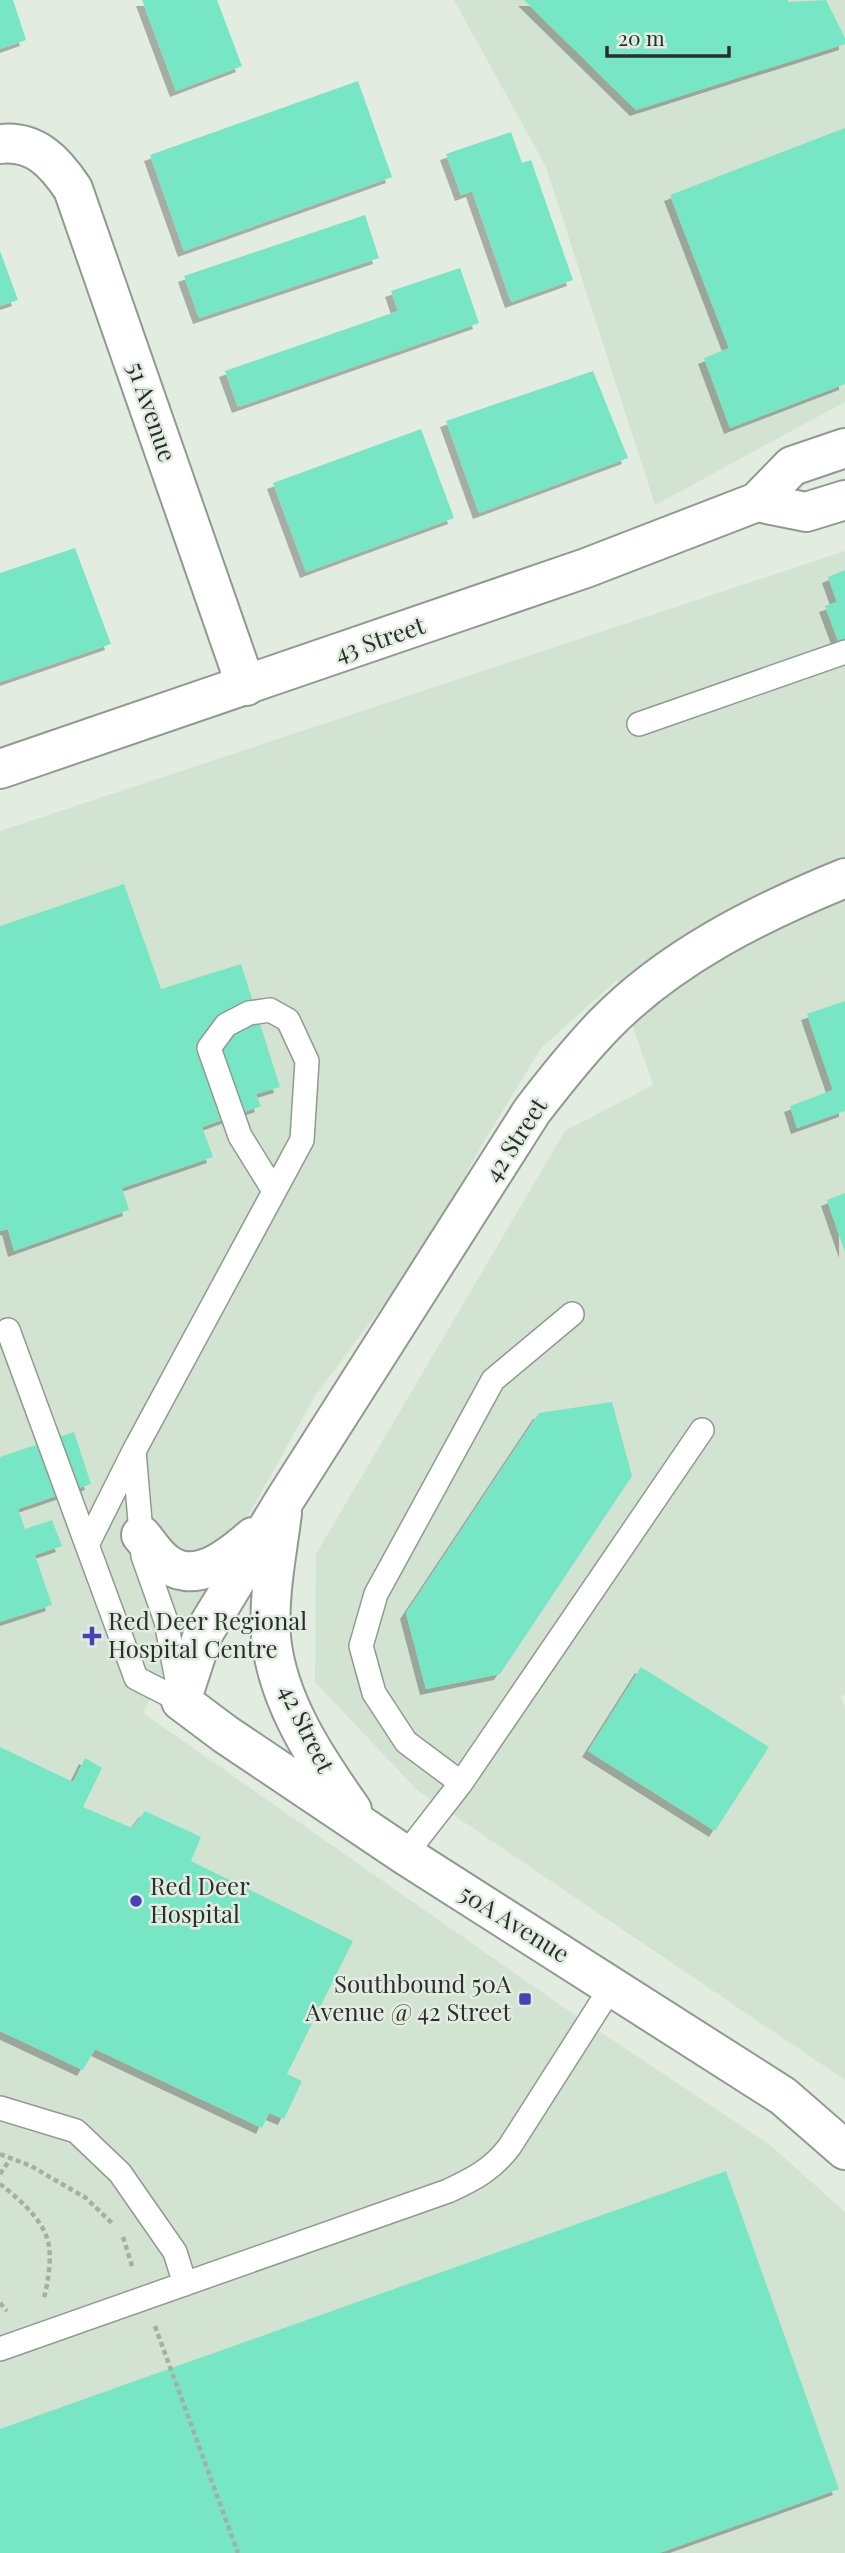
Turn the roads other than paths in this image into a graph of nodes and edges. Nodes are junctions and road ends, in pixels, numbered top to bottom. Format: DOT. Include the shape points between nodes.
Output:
graph roads {
  1 [pos="18,146"];
  2 [pos="845,448"];
  3 [pos="845,500"];
  4 [pos="757,502"];
  5 [pos="845,652"];
  6 [pos="246,686"];
  7 [pos="639,724"];
  8 [pos="0,769"];
  9 [pos="845,878"];
  10 [pos="274,1191"];
  11 [pos="572,1314"];
  12 [pos="8,1330"];
  13 [pos="702,1430"];
  14 [pos="134,1451"];
  15 [pos="284,1501"];
  16 [pos="141,1535"];
  17 [pos="87,1545"];
  18 [pos="181,1700"];
  19 [pos="461,1783"];
  20 [pos="361,1824"];
  21 [pos="405,1855"];
  22 [pos="612,1986"];
  23 [pos="0,2108"];
  24 [pos="845,2150"];
  25 [pos="185,2284"];
  26 [pos="0,2349"];
  1 -- 6 [label="street, 51 Avenue" via="51,160 73,189"];
  2 -- 4 [label="street, 43 Street" via="792,466"];
  3 -- 4 [label="street" via="806,512"];
  4 -- 6 [label="street, 43 Street" via="586,568"];
  5 -- 7 [label="lane"];
  6 -- 8 [label="street, 43 Street"];
  9 -- 15 [label="street, 42 Street" via="707,945 654,981 571,1060 532,1111"];
  10 -- 10 [label="lane" via="302,1140 307,1061 288,1020 270,1010 249,1013 226,1025 209,1048 240,1136"];
  10 -- 14 [label="lane"];
  11 -- 19 [label="lane" via="493,1380 376,1594 361,1646 374,1693 407,1742"];
  12 -- 17 [label="lane"];
  13 -- 19 [label="lane"];
  14 -- 16 [label="lane"];
  14 -- 17 [label="lane"];
  15 -- 16 [label="street" via="251,1538 204,1569 173,1567"];
  15 -- 18 [label="street, 42 Street" via="203,1634"];
  15 -- 20 [label="street, 42 Street" via="271,1604 274,1661 293,1714 325,1773"];
  16 -- 18 [label="lane" via="142,1556 166,1621"];
  17 -- 18 [label="lane" via="136,1678"];
  18 -- 20 [label="street, 50A Avenue"];
  19 -- 21 [label="lane"];
  20 -- 21 [label="street, 50A Avenue"];
  21 -- 22 [label="street, 50A Avenue"];
  22 -- 24 [label="street, 50A Avenue" via="783,2096"];
  22 -- 25 [label="lane" via="510,2146 497,2164 477,2178"];
  23 -- 25 [label="lane" via="76,2131 120,2173 175,2252"];
  25 -- 26 [label="lane"];
}
